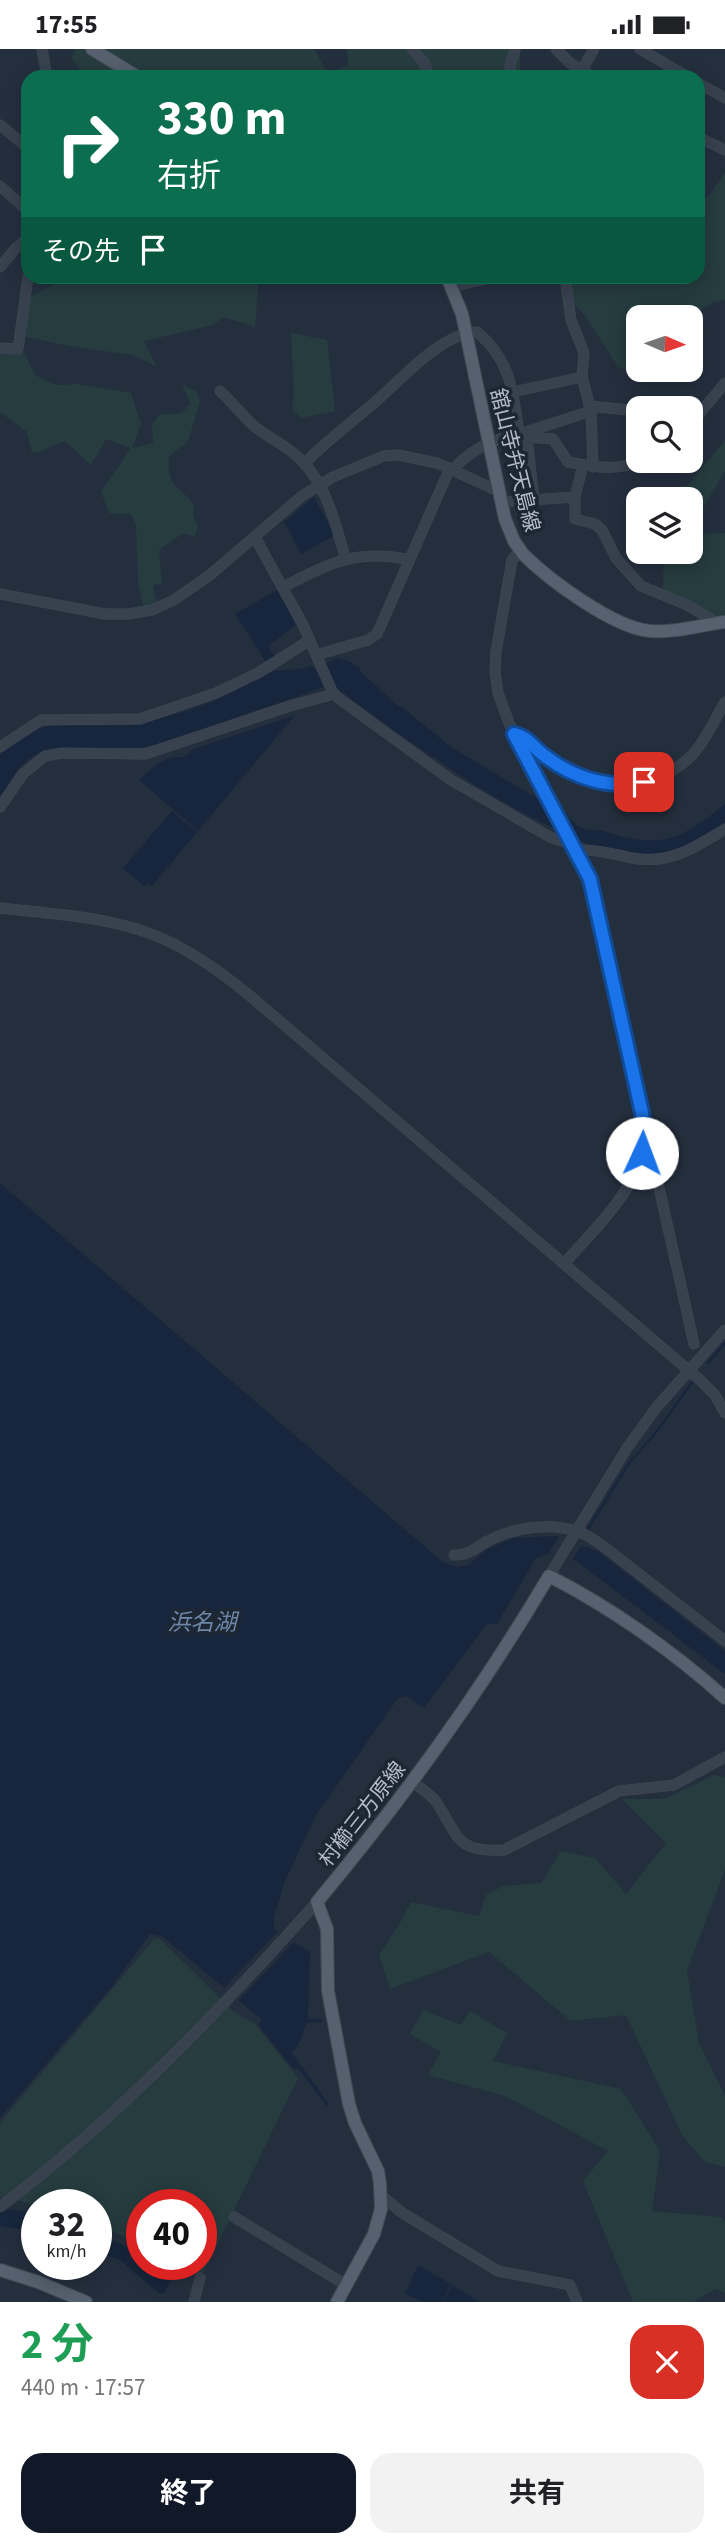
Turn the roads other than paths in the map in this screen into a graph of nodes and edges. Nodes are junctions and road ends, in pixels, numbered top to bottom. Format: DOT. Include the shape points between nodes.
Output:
graph roads {
  1 [pos="42,49"];
  2 [pos="93,49"];
  3 [pos="412,49"];
  4 [pos="515,49"];
  5 [pos="556,49"];
  6 [pos="594,49"];
  7 [pos="639,49"];
  8 [pos="46,70"];
  9 [pos="127,70"];
  10 [pos="426,70"];
  11 [pos="510,70"];
  12 [pos="581,70"];
  13 [pos="583,70"];
  14 [pos="676,70"];
  15 [pos="705,87"];
  16 [pos="725,98"];
  17 [pos="0,124"];
  18 [pos="705,140"];
  19 [pos="21,142"];
  20 [pos="725,150"];
  21 [pos="0,186"];
  22 [pos="21,205"];
  23 [pos="21,244"];
  24 [pos="0,267"];
  25 [pos="28,284"];
  26 [pos="452,284"];
  27 [pos="566,284"];
  28 [pos="466,333"];
  29 [pos="0,348"];
  30 [pos="582,377"];
  31 [pos="725,383"];
  32 [pos="220,391"];
  33 [pos="513,392"];
  34 [pos="590,408"];
  35 [pos="626,410"];
  36 [pos="703,410"];
  37 [pos="523,434"];
  38 [pos="489,443"];
  39 [pos="305,463"];
  40 [pos="588,466"];
  41 [pos="626,468"];
  42 [pos="452,469"];
  43 [pos="319,485"];
  44 [pos="501,497"];
  45 [pos="575,497"];
  46 [pos="534,500"];
  47 [pos="255,537"];
  48 [pos="520,551"];
  49 [pos="346,559"];
  50 [pos="410,560"];
  51 [pos="282,587"];
  52 [pos="0,594"];
  53 [pos="721,622"];
  54 [pos="310,640"];
  55 [pos="317,657"];
  56 [pos="333,692"];
  57 [pos="725,702"];
  58 [pos="514,734"];
  59 [pos="0,747"];
  60 [pos="0,807"];
  61 [pos="725,829"];
  62 [pos="572,843"];
  63 [pos="0,908"];
  64 [pos="642,1153"];
  65 [pos="564,1264"];
  66 [pos="725,1330"];
  67 [pos="694,1344"];
  68 [pos="689,1371"];
  69 [pos="725,1413"];
  70 [pos="575,1533"];
  71 [pos="454,1555"];
  72 [pos="550,1576"];
  73 [pos="725,1641"];
  74 [pos="725,1698"];
  75 [pos="725,1757"];
  76 [pos="411,1781"];
  77 [pos="317,1902"];
  78 [pos="382,2196"];
  79 [pos="1,2206"];
  80 [pos="234,2217"];
  81 [pos="0,2270"];
  82 [pos="200,2280"];
  83 [pos="346,2285"];
  84 [pos="86,2302"];
  85 [pos="194,2302"];
  86 [pos="337,2302"];
  87 [pos="577,2302"];
  1 -- 8 [label="street"];
  2 -- 9 [label="main road"];
  3 -- 10 [label="street"];
  4 -- 11 [label="street"];
  5 -- 12 [label="street"];
  6 -- 13 [label="street"];
  7 -- 14 [label="street"];
  15 -- 16 [label="street"];
  17 -- 19 [label="street"];
  18 -- 20 [label="street"];
  21 -- 22 [label="street"];
  23 -- 24 [label="street"];
  25 -- 29 [label="street" via="18,349"];
  26 -- 28 [label="main road, 舘山寺弁天島線"];
  27 -- 30 [label="street" via="571,320 584,353"];
  28 -- 33 [label="street" via="477,332 493,345"];
  28 -- 38 [label="main road, 舘山寺弁天島線"];
  28 -- 39 [label="street" via="418,364"];
  30 -- 33 [label="street"];
  30 -- 34 [label="street"];
  31 -- 36 [label="street"];
  32 -- 39 [label="street" via="255,426"];
  33 -- 37 [label="street"];
  34 -- 35 [label="street"];
  34 -- 37 [label="street"];
  34 -- 40 [label="street"];
  37 -- 38 [label="street"];
  37 -- 40 [label="street" via="553,439 568,462"];
  37 -- 46 [label="street"];
  38 -- 42 [label="street"];
  38 -- 44 [label="main road, 舘山寺弁天島線"];
  39 -- 43 [label="street"];
  40 -- 41 [label="street"];
  40 -- 45 [label="street"];
  42 -- 43 [label="street" via="391,455"];
  42 -- 44 [label="street"];
  42 -- 50 [label="street"];
  43 -- 47 [label="street"];
  43 -- 49 [label="street"];
  44 -- 46 [label="street"];
  44 -- 48 [label="main road, 舘山寺弁天島線" via="510,534"];
  45 -- 46 [label="street"];
  45 -- 53 [label="street" via="575,519 601,530 616,558 641,586"];
  47 -- 51 [label="street"];
  47 -- 52 [label="street" via="190,589 144,612 93,613"];
  48 -- 53 [label="main road, 舘山寺弁天島線" via="599,612 625,625 660,631"];
  48 -- 58 [label="street" via="512,560 495,672 500,703"];
  49 -- 50 [label="street"];
  49 -- 51 [label="street"];
  50 -- 55 [label="street" via="377,634"];
  51 -- 54 [label="street"];
  54 -- 55 [label="street"];
  54 -- 59 [label="street" via="216,694 140,719 41,720"];
  55 -- 56 [label="street"];
  56 -- 60 [label="street" via="145,754 51,754 23,774"];
  56 -- 62 [label="street" via="452,780 550,837"];
  57 -- 58 [label="street" via="693,755 637,784 595,782 577,775"];
  58 -- 62 [label="street"];
  61 -- 62 [label="street" via="692,850 664,859 645,860"];
  62 -- 64 [label="street" via="593,888 636,1085 644,1129"];
  63 -- 65 [label="street" via="120,924 159,937 206,963"];
  64 -- 65 [label="street" via="629,1185"];
  64 -- 67 [label="street" via="653,1161"];
  65 -- 68 [label="street"];
  66 -- 68 [label="street"];
  68 -- 69 [label="street" via="715,1395"];
  68 -- 70 [label="street" via="627,1448"];
  70 -- 71 [label="street" via="549,1527 522,1529"];
  70 -- 72 [label="street"];
  70 -- 73 [label="street" via="607,1549"];
  72 -- 74 [label="main road" via="602,1604"];
  72 -- 76 [label="main road, 村櫛三方原線" via="493,1668"];
  75 -- 76 [label="street" via="674,1785 619,1791 504,1850 466,1845 454,1836 435,1800"];
  76 -- 77 [label="main road, 村櫛三方原線"];
  77 -- 78 [label="main road" via="327,1929 328,1991 349,2104 378,2171"];
  77 -- 79 [label="street" via="112,2114"];
  78 -- 83 [label="main road" via="374,2234"];
  78 -- 87 [label="street" via="401,2213 498,2271 570,2285"];
  80 -- 83 [label="street"];
  81 -- 84 [label="main road"];
  82 -- 85 [label="street"];
  83 -- 86 [label="main road"];
}
